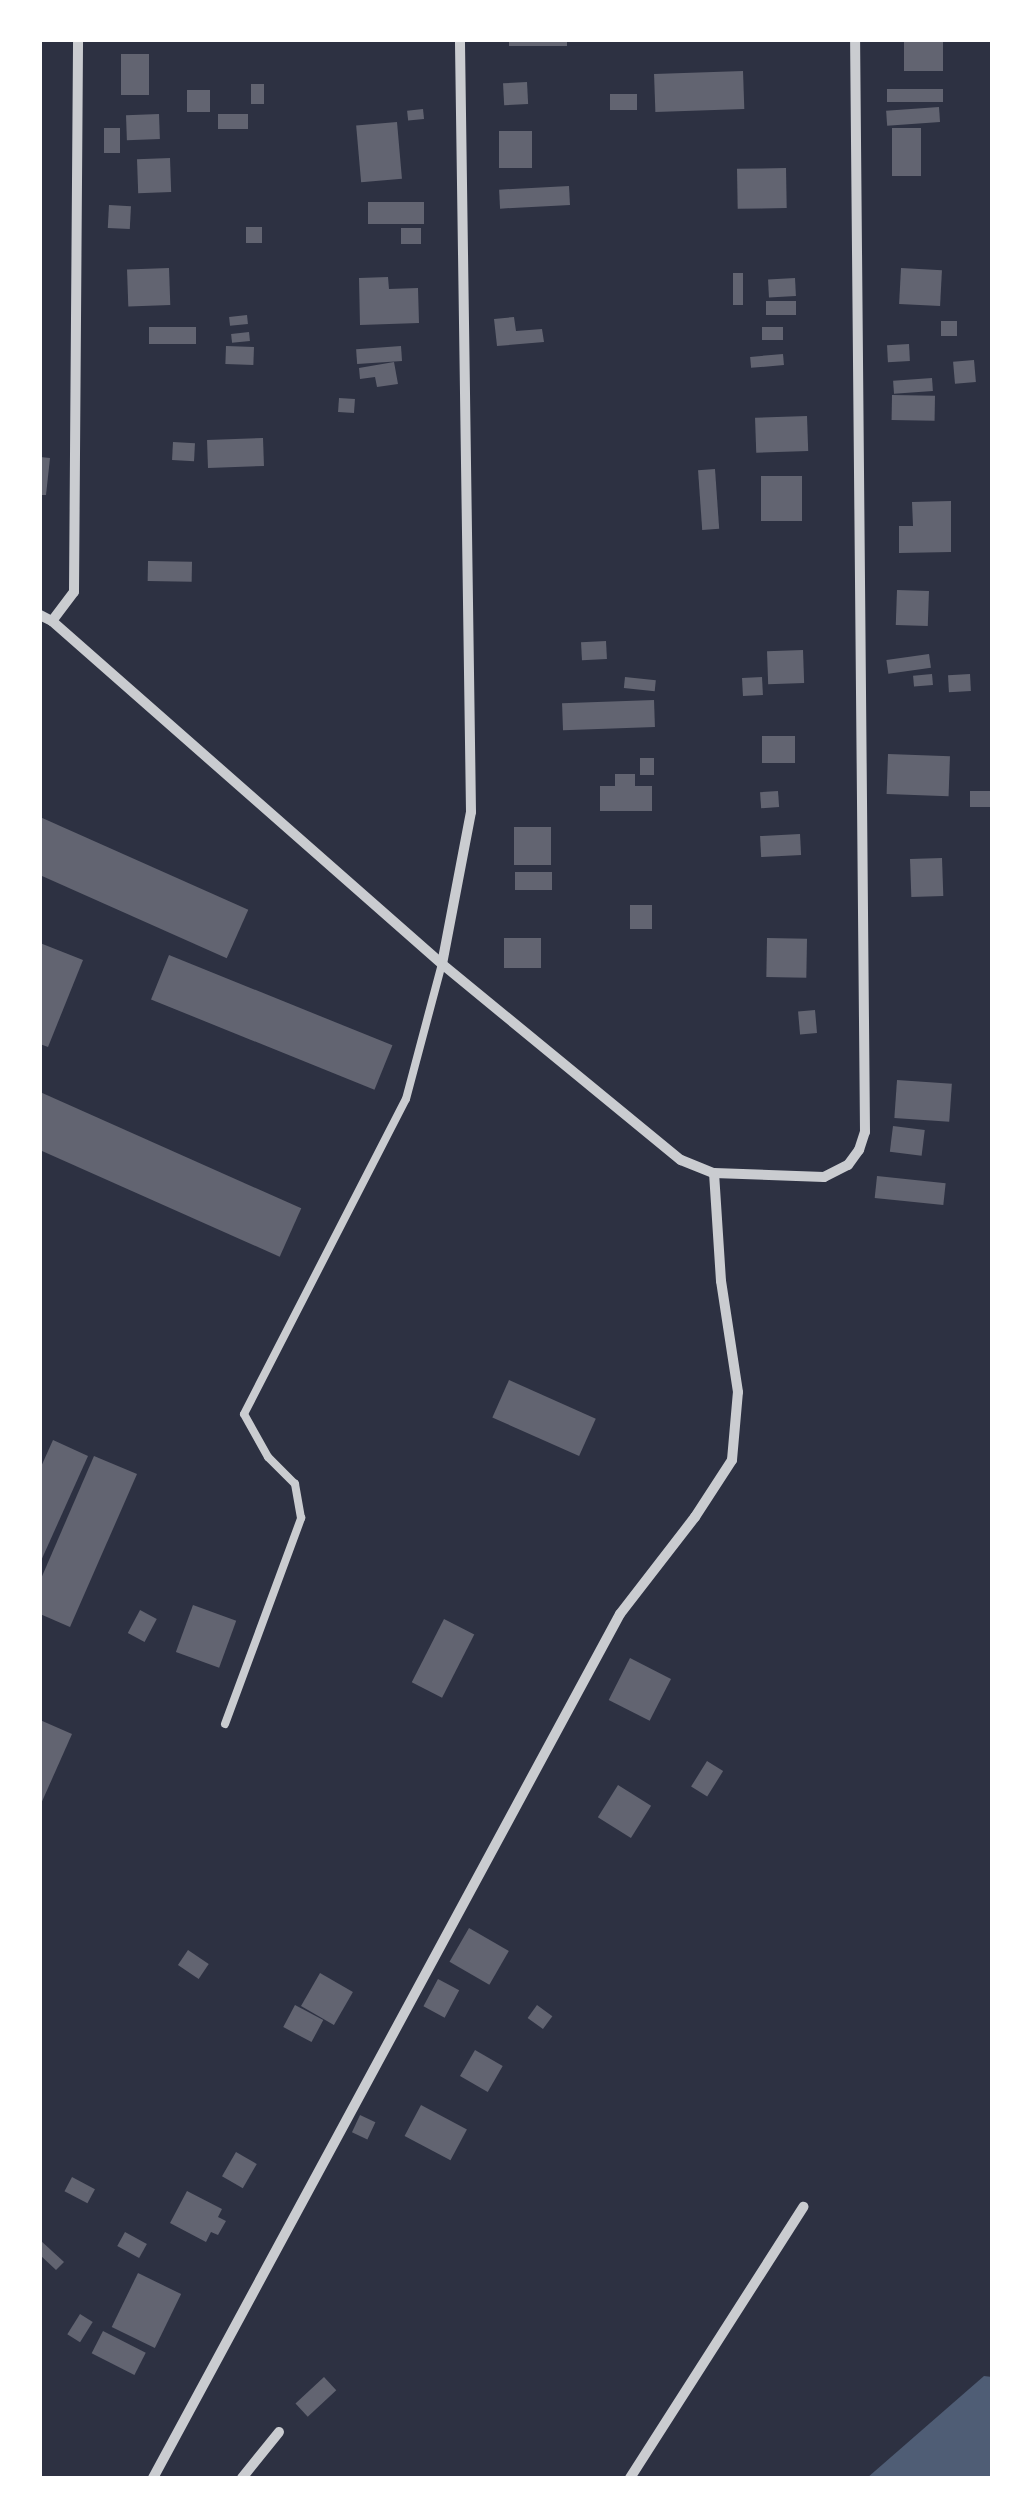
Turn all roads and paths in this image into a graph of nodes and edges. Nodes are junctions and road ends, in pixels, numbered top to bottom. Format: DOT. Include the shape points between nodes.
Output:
graph roads {
  1 [pos="78,40"];
  2 [pos="460,40"];
  3 [pos="856,40"];
  4 [pos="40,615"];
  5 [pos="52,621"];
  6 [pos="442,964"];
  7 [pos="714,1173"];
  8 [pos="224,1724"];
  9 [pos="803,2207"];
  10 [pos="278,2432"];
  11 [pos="152,2478"];
  12 [pos="242,2478"];
  13 [pos="630,2478"];
  1 -- 5 [label="street" via="74,592"];
  2 -- 6 [label="street" via="471,812"];
  3 -- 7 [label="street" via="865,1132 848,1165 824,1177"];
  4 -- 5 [label="street"];
  5 -- 6 [label="street"];
  6 -- 7 [label="street" via="681,1160"];
  6 -- 8 [label="lane" via="406,1100 244,1414 268,1457 294,1484 301,1518"];
  7 -- 11 [label="street" via="738,1392 732,1460 620,1614"];
  9 -- 13 [label="street"];
  10 -- 12 [label="street"];
}
